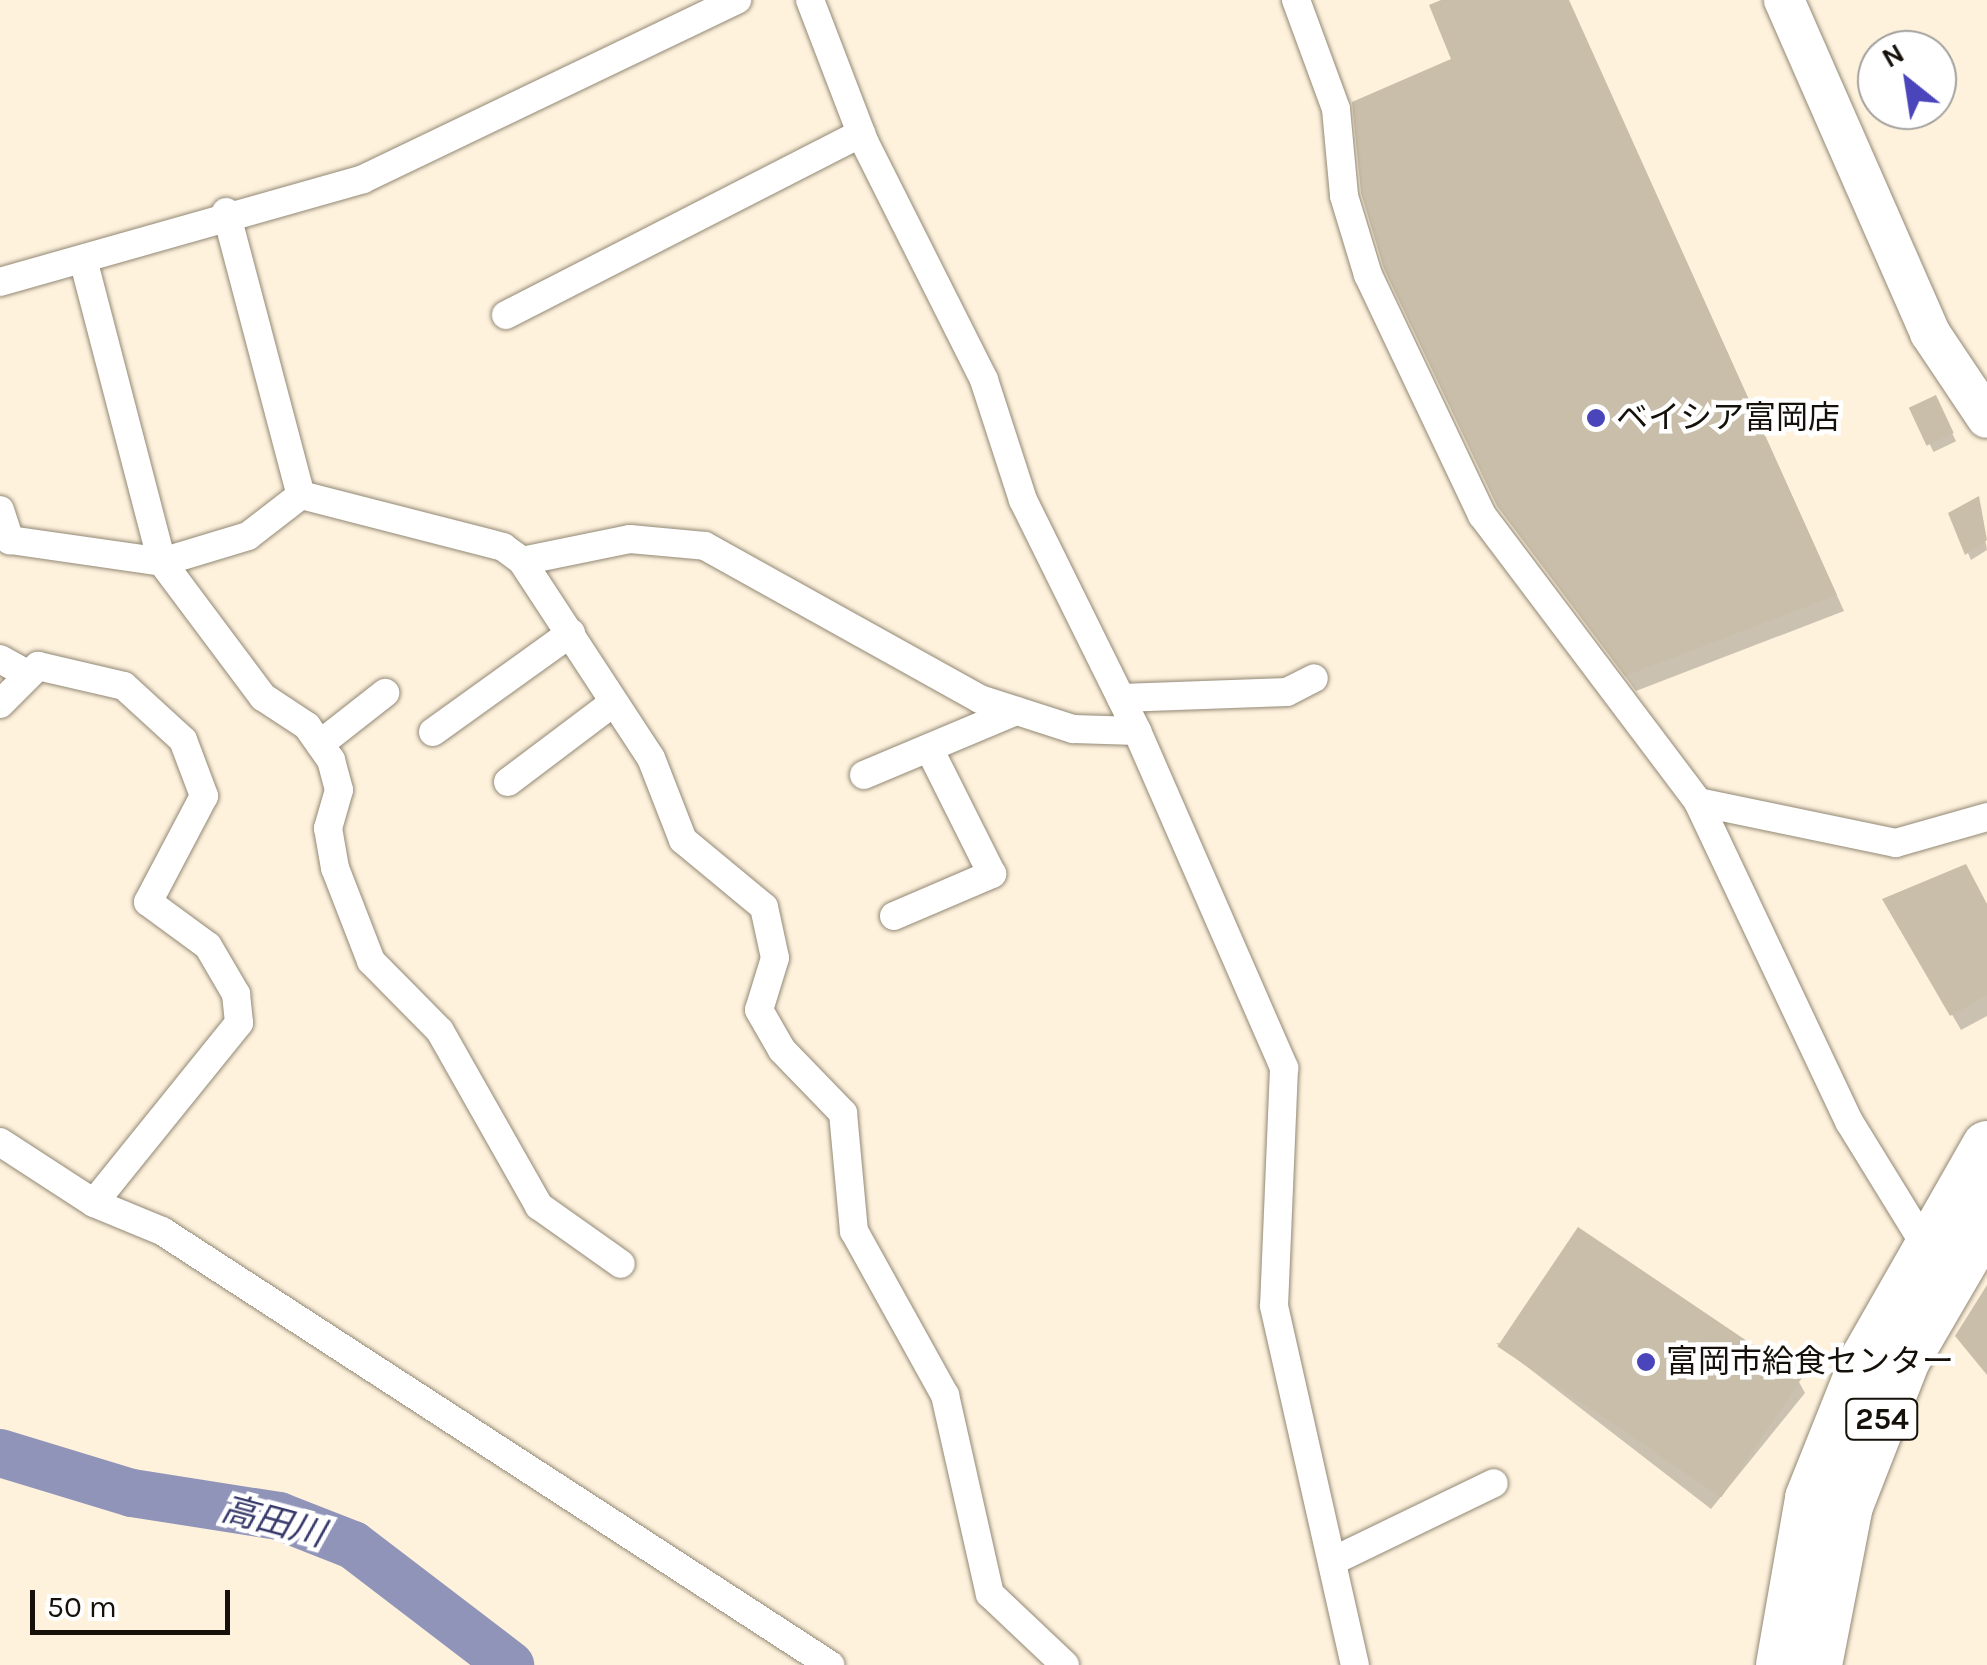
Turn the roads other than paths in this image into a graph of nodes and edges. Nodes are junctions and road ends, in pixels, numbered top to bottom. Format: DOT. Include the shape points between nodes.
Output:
graph roads {
  1 [pos="738,0"];
  2 [pos="810,0"];
  3 [pos="1296,0"];
  4 [pos="1784,0"];
  5 [pos="861,134"];
  6 [pos="226,212"];
  7 [pos="83,259"];
  8 [pos="0,282"];
  9 [pos="506,315"];
  10 [pos="1987,418"];
  11 [pos="301,495"];
  12 [pos="0,510"];
  13 [pos="522,561"];
  14 [pos="162,562"];
  15 [pos="571,634"];
  16 [pos="0,659"];
  17 [pos="26,674"];
  18 [pos="1314,678"];
  19 [pos="384,693"];
  20 [pos="1122,698"];
  21 [pos="0,704"];
  22 [pos="610,706"];
  23 [pos="1016,711"];
  24 [pos="1137,731"];
  25 [pos="433,732"];
  26 [pos="320,744"];
  27 [pos="928,748"];
  28 [pos="864,775"];
  29 [pos="508,782"];
  30 [pos="1698,802"];
  31 [pos="1987,817"];
  32 [pos="894,916"];
  33 [pos="0,1142"];
  34 [pos="1987,1146"];
  35 [pos="94,1203"];
  36 [pos="1987,1219"];
  37 [pos="1924,1245"];
  38 [pos="621,1264"];
  39 [pos="1494,1483"];
  40 [pos="1337,1559"];
  41 [pos="1800,1648"];
  42 [pos="830,1665"];
  43 [pos="1065,1665"];
  44 [pos="1355,1665"];
  1 -- 6 [label="street" via="363,179"];
  2 -- 5 [label="street"];
  3 -- 30 [label="street" via="1336,110 1344,196 1368,275 1482,515"];
  4 -- 10 [label="street" via="1930,333"];
  5 -- 9 [label="street"];
  5 -- 20 [label="street" via="984,380 1023,500"];
  6 -- 7 [label="street"];
  6 -- 11 [label="street"];
  7 -- 8 [label="street"];
  7 -- 14 [label="street"];
  11 -- 13 [label="street" via="503,547"];
  11 -- 14 [label="street" via="248,536"];
  12 -- 14 [label="street" via="10,540"];
  13 -- 15 [label="street"];
  13 -- 23 [label="street" via="630,539 705,546 907,666"];
  14 -- 26 [label="street" via="263,697"];
  15 -- 22 [label="street"];
  15 -- 25 [label="street"];
  16 -- 17 [label="street"];
  17 -- 21 [label="street"];
  17 -- 35 [label="street" via="52,664 124,686 183,740 204,796 148,902 208,946 241,1011"];
  18 -- 20 [label="street" via="1287,692"];
  19 -- 26 [label="street"];
  20 -- 24 [label="street"];
  22 -- 29 [label="street"];
  22 -- 43 [label="street" via="651,758 698,859 764,907 776,958 759,1010 782,1050 842,1113 854,1231 946,1396 990,1594"];
  23 -- 24 [label="street" via="1074,730"];
  23 -- 27 [label="street"];
  24 -- 40 [label="street" via="1284,1068 1274,1306"];
  26 -- 38 [label="street" via="340,790 328,828 344,909 372,961 440,1031 538,1206"];
  27 -- 28 [label="street"];
  27 -- 32 [label="street" via="992,874"];
  30 -- 31 [label="street" via="1896,843"];
  30 -- 37 [label="street" via="1850,1122"];
  33 -- 35 [label="street"];
  34 -- 37 [label="highway, 254"];
  35 -- 42 [label="street" via="162,1231"];
  36 -- 41 [label="highway, 254" via="1905,1360"];
  37 -- 41 [label="highway, 254" via="1810,1498"];
  39 -- 40 [label="street"];
  40 -- 44 [label="street"];
}
